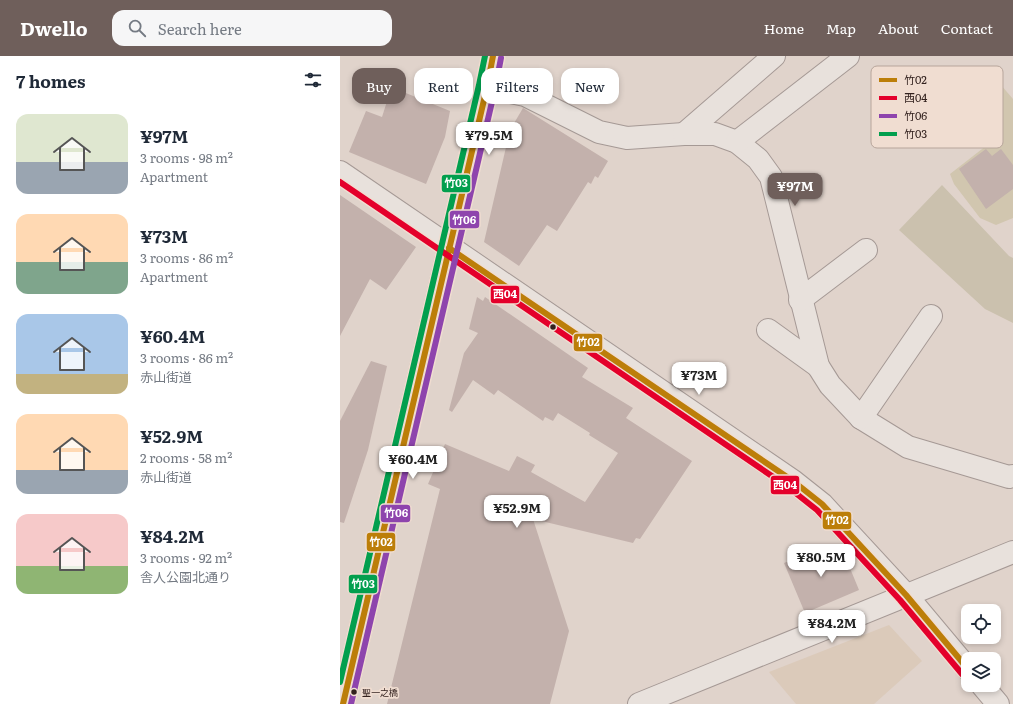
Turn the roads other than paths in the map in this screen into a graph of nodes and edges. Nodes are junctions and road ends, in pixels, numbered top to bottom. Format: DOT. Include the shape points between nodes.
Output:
graph roads {
  1 [pos="493,56"];
  2 [pos="774,56"];
  3 [pos="848,56"];
  4 [pos="491,68"];
  5 [pos="483,104"];
  6 [pos="543,104"];
  7 [pos="684,134"];
  8 [pos="737,142"];
  9 [pos="340,172"];
  10 [pos="449,248"];
  11 [pos="866,250"];
  12 [pos="800,300"];
  13 [pos="931,316"];
  14 [pos="768,330"];
  15 [pos="818,366"];
  16 [pos="861,418"];
  17 [pos="1013,476"];
  18 [pos="1013,552"];
  19 [pos="906,595"];
  20 [pos="349,640"];
  21 [pos="961,661"];
  22 [pos="988,692"];
  23 [pos="343,704"];
  24 [pos="639,704"];
  25 [pos="998,704"];
  1 -- 4 [label="street"];
  2 -- 7 [label="street"];
  3 -- 8 [label="street"];
  5 -- 10 [label="street"];
  6 -- 7 [label="street" via="599,132 628,138"];
  7 -- 8 [label="street" via="715,134"];
  8 -- 12 [label="street" via="758,159 770,177"];
  9 -- 10 [label="street"];
  10 -- 19 [label="street" via="793,481 822,504"];
  10 -- 20 [label="street"];
  11 -- 12 [label="street"];
  12 -- 15 [label="street"];
  13 -- 16 [label="street"];
  14 -- 15 [label="street"];
  15 -- 16 [label="street" via="830,385"];
  16 -- 17 [label="street" via="908,448 1009,478"];
  18 -- 19 [label="street"];
  19 -- 21 [label="street"];
  19 -- 24 [label="street"];
  20 -- 23 [label="street"];
  22 -- 25 [label="street"];
}
